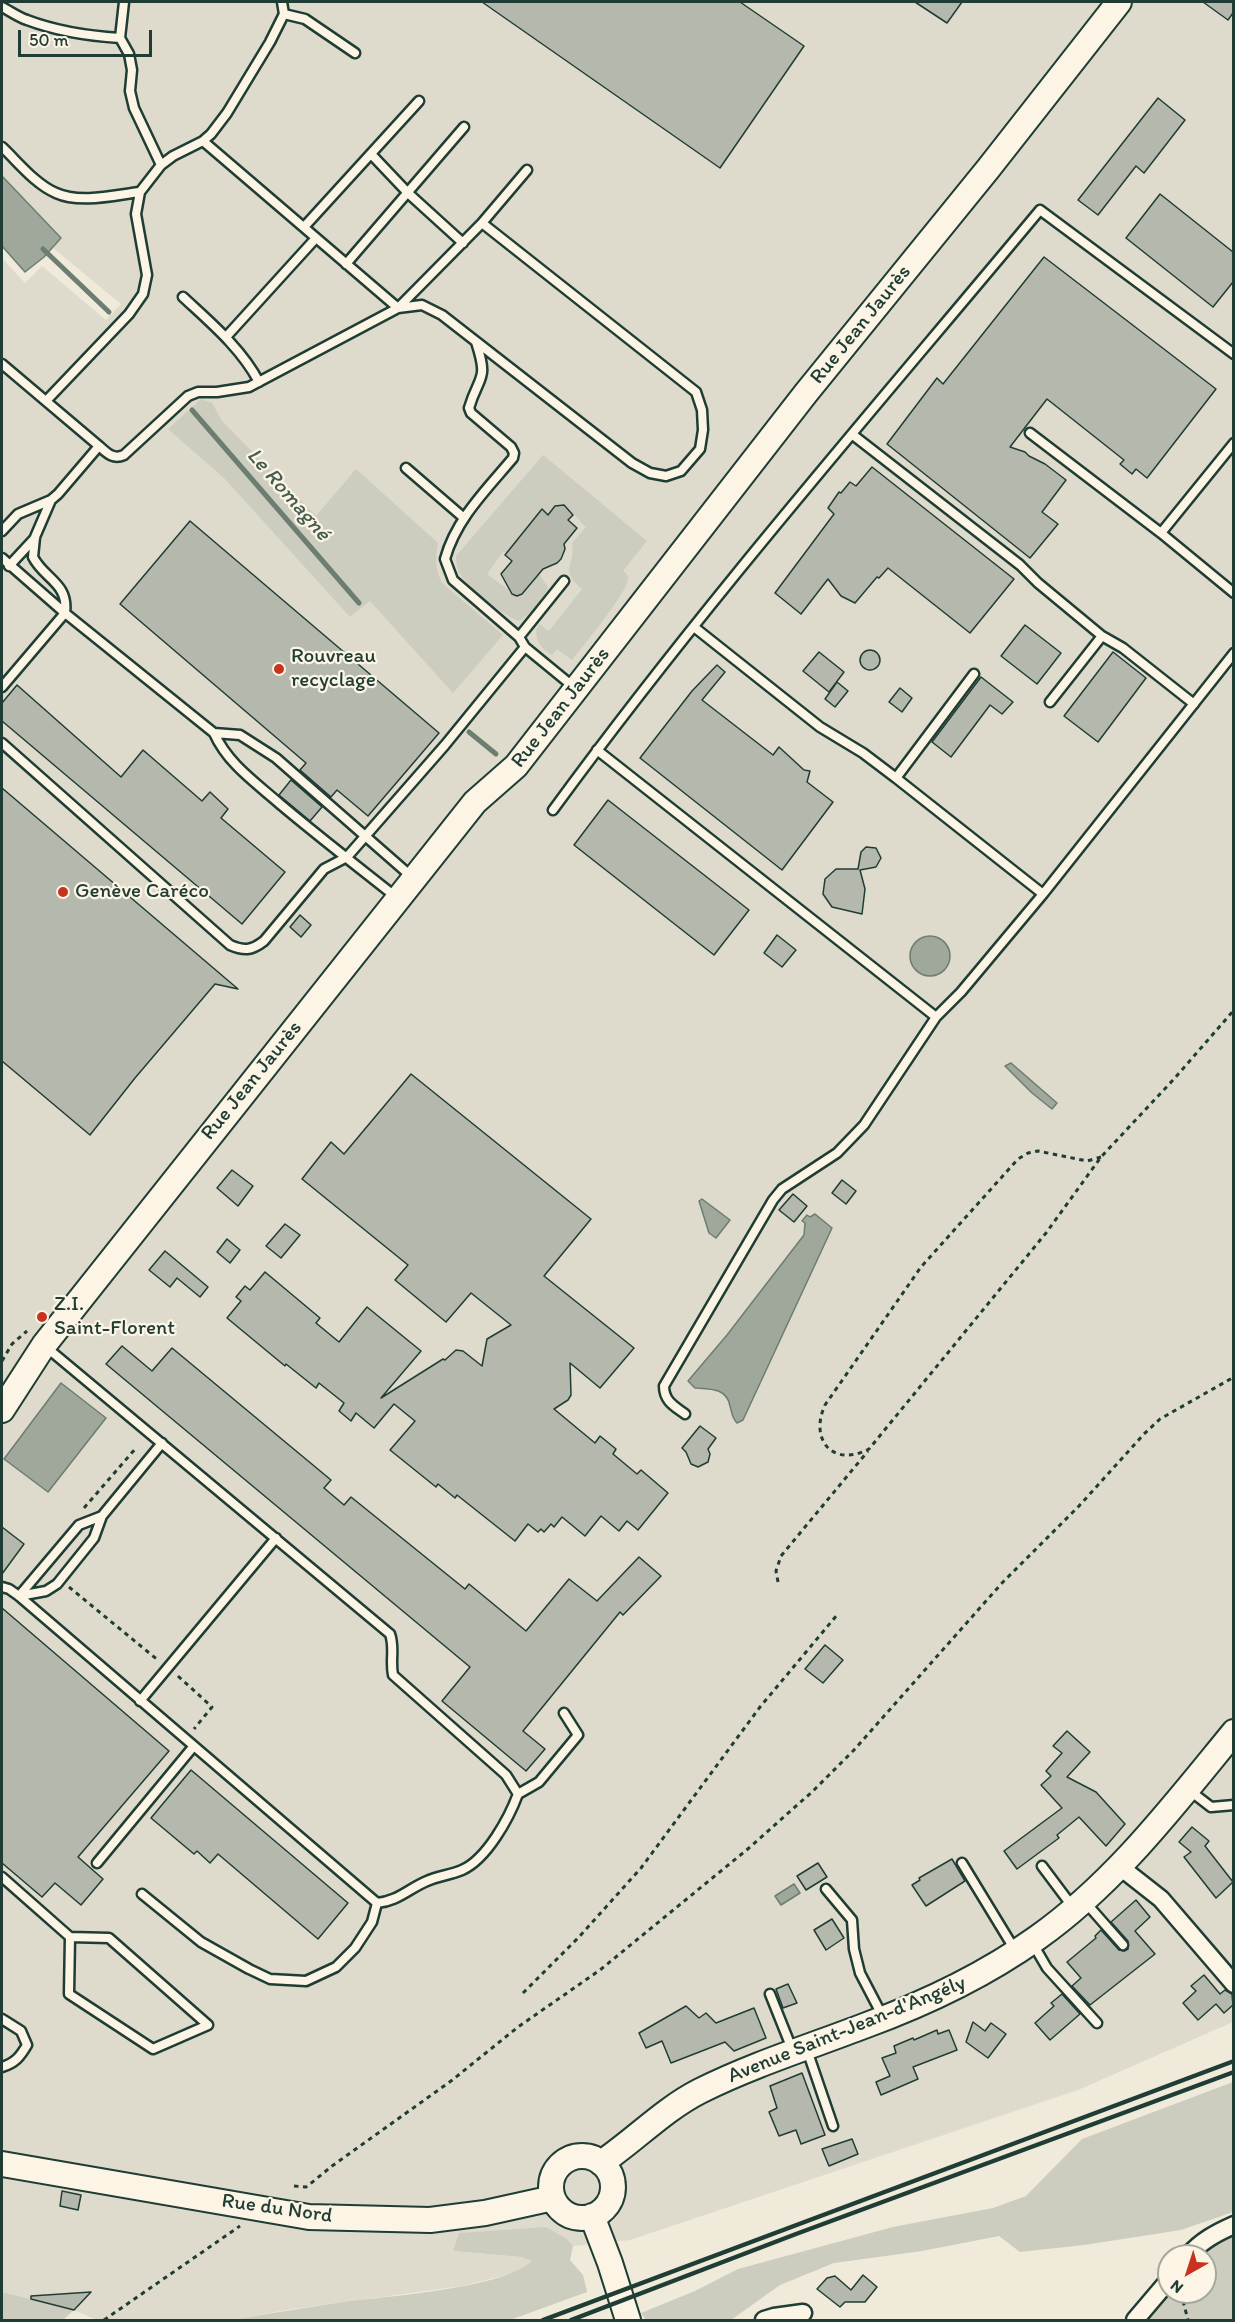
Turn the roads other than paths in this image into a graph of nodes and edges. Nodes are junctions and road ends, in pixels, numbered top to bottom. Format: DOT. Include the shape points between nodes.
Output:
graph roads {
  1 [pos="124,2"];
  2 [pos="282,2"];
  3 [pos="1119,2"];
  4 [pos="2,7"];
  5 [pos="284,14"];
  6 [pos="120,38"];
  7 [pos="355,53"];
  8 [pos="419,101"];
  9 [pos="464,127"];
  10 [pos="203,141"];
  11 [pos="2,147"];
  12 [pos="371,154"];
  13 [pos="161,165"];
  14 [pos="527,170"];
  15 [pos="140,192"];
  16 [pos="408,193"];
  17 [pos="482,223"];
  18 [pos="304,227"];
  19 [pos="316,238"];
  20 [pos="463,243"];
  21 [pos="346,264"];
  22 [pos="183,297"];
  23 [pos="398,308"];
  24 [pos="226,337"];
  25 [pos="476,342"];
  26 [pos="1233,354"];
  27 [pos="2,364"];
  28 [pos="259,382"];
  29 [pos="46,401"];
  30 [pos="1030,433"];
  31 [pos="853,435"];
  32 [pos="1233,443"];
  33 [pos="99,446"];
  34 [pos="406,468"];
  35 [pos="51,500"];
  36 [pos="464,518"];
  37 [pos="2,531"];
  38 [pos="1161,533"];
  39 [pos="35,537"];
  40 [pos="3,563"];
  41 [pos="564,581"];
  42 [pos="1233,593"];
  43 [pos="65,613"];
  44 [pos="694,627"];
  45 [pos="1102,636"];
  46 [pos="519,637"];
  47 [pos="525,646"];
  48 [pos="1233,653"];
  49 [pos="974,674"];
  50 [pos="2,687"];
  51 [pos="576,689"];
  52 [pos="1050,702"];
  53 [pos="1194,704"];
  54 [pos="214,733"];
  55 [pos="2,743"];
  56 [pos="597,750"];
  57 [pos="896,778"];
  58 [pos="553,810"];
  59 [pos="364,836"];
  60 [pos="347,857"];
  61 [pos="415,879"];
  62 [pos="1043,894"];
  63 [pos="399,899"];
  64 [pos="936,1017"];
  65 [pos="44,1344"];
  66 [pos="2,1410"];
  67 [pos="685,1414"];
  68 [pos="162,1443"];
  69 [pos="102,1516"];
  70 [pos="276,1538"];
  71 [pos="2,1587"];
  72 [pos="19,1596"];
  73 [pos="140,1701"];
  74 [pos="564,1713"];
  75 [pos="1233,1732"];
  76 [pos="193,1747"];
  77 [pos="1188,1788"];
  78 [pos="518,1794"];
  79 [pos="1233,1805"];
  80 [pos="96,1863"];
  81 [pos="962,1863"];
  82 [pos="1042,1866"];
  83 [pos="1119,1866"];
  84 [pos="2,1877"];
  85 [pos="826,1889"];
  86 [pos="142,1894"];
  87 [pos="377,1903"];
  88 [pos="1079,1904"];
  89 [pos="70,1937"];
  90 [pos="1123,1945"];
  91 [pos="1024,1947"];
  92 [pos="1233,1984"];
  93 [pos="770,1994"];
  94 [pos="883,2018"];
  95 [pos="2,2019"];
  96 [pos="1097,2023"];
  97 [pos="799,2050"];
  98 [pos="2,2067"];
  99 [pos="833,2126"];
  100 [pos="601,2163"];
  101 [pos="2,2164"];
  102 [pos="553,2198"];
  103 [pos="592,2217"];
  104 [pos="1233,2226"];
  105 [pos="1200,2244"];
  106 [pos="1157,2294"];
  107 [pos="803,2313"];
  108 [pos="628,2319"];
  109 [pos="764,2320"];
  110 [pos="1135,2320"];
  1 -- 6 [label="lane"];
  2 -- 5 [label="lane"];
  3 -- 51 [label="street, Rue Jean Jaurès" via="806,393"];
  4 -- 6 [label="lane" via="24,20 51,28"];
  5 -- 7 [label="lane" via="305,19"];
  5 -- 10 [label="lane" via="227,113"];
  6 -- 13 [label="lane" via="129,54 134,108"];
  8 -- 12 [label="lane"];
  9 -- 16 [label="lane"];
  10 -- 13 [label="lane"];
  10 -- 18 [label="lane"];
  11 -- 15 [label="lane" via="56,193 75,198"];
  12 -- 16 [label="lane"];
  12 -- 18 [label="lane"];
  13 -- 15 [label="lane"];
  14 -- 17 [label="lane"];
  15 -- 29 [label="lane" via="136,214 147,275 143,294 129,314"];
  16 -- 20 [label="lane"];
  16 -- 21 [label="lane"];
  17 -- 20 [label="lane"];
  17 -- 25 [label="lane" via="696,392 702,410 700,449 681,471 666,476 650,473"];
  18 -- 19 [label="lane"];
  19 -- 21 [label="lane"];
  19 -- 24 [label="lane"];
  20 -- 23 [label="lane"];
  21 -- 23 [label="lane"];
  22 -- 24 [label="lane"];
  23 -- 25 [label="lane" via="422,305 442,315"];
  23 -- 28 [label="lane"];
  24 -- 28 [label="lane" via="251,366"];
  25 -- 36 [label="lane" via="483,378 469,408 514,453"];
  26 -- 31 [label="lane" via="1040,210"];
  27 -- 29 [label="lane"];
  28 -- 33 [label="lane" via="188,396 119,457"];
  29 -- 33 [label="lane"];
  30 -- 38 [label="lane"];
  31 -- 44 [label="lane"];
  31 -- 45 [label="lane" via="1020,565"];
  32 -- 38 [label="lane"];
  33 -- 35 [label="lane"];
  34 -- 36 [label="lane"];
  35 -- 37 [label="lane" via="18,514"];
  35 -- 39 [label="lane"];
  36 -- 46 [label="lane" via="448,549 448,570 453,580"];
  38 -- 42 [label="lane"];
  39 -- 40 [label="lane"];
  39 -- 43 [label="lane" via="33,557 61,590 67,602"];
  40 -- 43 [label="lane"];
  41 -- 46 [label="lane"];
  43 -- 50 [label="lane"];
  43 -- 54 [label="lane"];
  44 -- 56 [label="lane"];
  44 -- 57 [label="lane" via="820,727"];
  45 -- 52 [label="lane"];
  45 -- 53 [label="lane"];
  46 -- 47 [label="lane"];
  47 -- 51 [label="lane"];
  47 -- 59 [label="lane"];
  48 -- 53 [label="lane"];
  49 -- 57 [label="lane"];
  51 -- 61 [label="street, Rue Jean Jaurès" via="516,766 475,802"];
  53 -- 62 [label="lane"];
  54 -- 59 [label="lane" via="240,735 256,745 294,773"];
  54 -- 60 [label="lane" via="230,761"];
  55 -- 60 [label="lane" via="230,945 242,950 254,949 264,941 324,869"];
  56 -- 58 [label="lane"];
  56 -- 64 [label="lane"];
  57 -- 62 [label="lane"];
  59 -- 60 [label="lane"];
  59 -- 61 [label="lane"];
  60 -- 63 [label="lane"];
  61 -- 63 [label="street, Rue Jean Jaurès"];
  62 -- 64 [label="lane"];
  63 -- 65 [label="street, Rue Jean Jaurès"];
  64 -- 67 [label="lane" via="850,1142 773,1200 664,1386 667,1400"];
  65 -- 66 [label="street, Rue Jean Jaurès"];
  65 -- 68 [label="lane"];
  68 -- 69 [label="lane"];
  68 -- 70 [label="lane"];
  69 -- 72 [label="lane" via="79,1525"];
  69 -- 72 [label="lane" via="94,1538 57,1584 46,1591"];
  70 -- 73 [label="lane"];
  70 -- 78 [label="lane" via="390,1634 394,1646 390,1663 393,1675 506,1775"];
  71 -- 72 [label="lane"];
  72 -- 73 [label="lane"];
  73 -- 76 [label="lane"];
  74 -- 78 [label="lane" via="578,1735 539,1782"];
  75 -- 77 [label="street, Avenue Saint-Jean-d'Angély"];
  76 -- 80 [label="lane"];
  76 -- 87 [label="lane"];
  77 -- 79 [label="lane" via="1211,1807"];
  77 -- 83 [label="street, Avenue Saint-Jean-d'Angély"];
  78 -- 87 [label="lane" via="489,1847 464,1869 427,1881 390,1902"];
  81 -- 91 [label="lane"];
  82 -- 88 [label="lane"];
  83 -- 88 [label="street, Avenue Saint-Jean-d'Angély"];
  83 -- 92 [label="street" via="1161,1899"];
  84 -- 89 [label="lane"];
  85 -- 94 [label="lane" via="852,1920 860,1973"];
  86 -- 87 [label="lane" via="201,1942 249,1969 270,1979 306,1981 336,1967 355,1948 372,1922"];
  88 -- 90 [label="lane"];
  88 -- 91 [label="street, Avenue Saint-Jean-d'Angély"];
  89 -- 89 [label="lane" via="109,1938 208,2025 153,2049 69,1994"];
  91 -- 94 [label="street, Avenue Saint-Jean-d'Angély" via="950,1990"];
  91 -- 96 [label="lane"];
  93 -- 97 [label="lane"];
  94 -- 97 [label="street, Avenue Saint-Jean-d'Angély"];
  95 -- 98 [label="lane" via="21,2031 27,2045 12,2064"];
  97 -- 99 [label="lane"];
  97 -- 100 [label="street, Avenue Saint-Jean-d'Angély" via="726,2079 673,2106 620,2152"];
  100 -- 102 [label="street" via="591,2157 568,2159 553,2176"];
  100 -- 103 [label="street" via="610,2173 611,2199"];
  101 -- 102 [label="street, Rue du Nord" via="309,2217 430,2220"];
  102 -- 103 [label="street" via="569,2215"];
  103 -- 108 [label="street"];
  104 -- 105 [label="street"];
  106 -- 110 [label="street"];
  107 -- 109 [label="street"];
}
